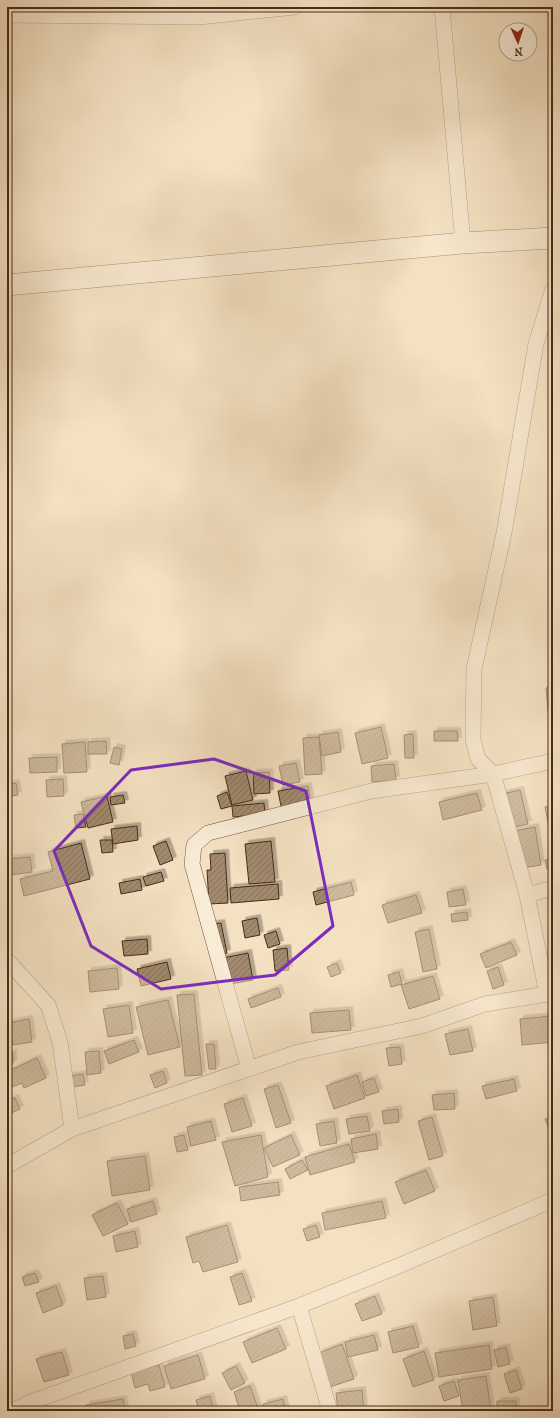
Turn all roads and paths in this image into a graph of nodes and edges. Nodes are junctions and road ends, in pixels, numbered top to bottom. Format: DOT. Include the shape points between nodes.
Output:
graph roads {
  1 [pos="295,7"];
  2 [pos="442,7"];
  3 [pos="9,16"];
  4 [pos="553,238"];
  5 [pos="463,243"];
  6 [pos="7,285"];
  7 [pos="553,289"];
  8 [pos="553,762"];
  9 [pos="493,774"];
  10 [pos="553,888"];
  11 [pos="527,895"];
  12 [pos="7,960"];
  13 [pos="550,993"];
  14 [pos="249,1069"];
  15 [pos="72,1129"];
  16 [pos="7,1166"];
  17 [pos="553,1200"];
  18 [pos="299,1306"];
  19 [pos="12,1411"];
  20 [pos="330,1411"];
  1 -- 3 [label="street" via="199,17"];
  2 -- 5 [label="street"];
  4 -- 5 [label="street"];
  5 -- 6 [label="street"];
  7 -- 9 [label="street" via="536,344 504,534 474,669 473,739 478,759"];
  8 -- 9 [label="street"];
  9 -- 11 [label="street"];
  9 -- 14 [label="street" via="371,790 208,833 194,845 192,864"];
  10 -- 11 [label="street"];
  11 -- 13 [label="street"];
  12 -- 15 [label="street" via="48,1005 60,1042"];
  13 -- 14 [label="street" via="485,1004 422,1026 298,1052"];
  14 -- 15 [label="street"];
  15 -- 16 [label="street"];
  17 -- 18 [label="street"];
  18 -- 19 [label="street"];
  18 -- 20 [label="street"];
}
